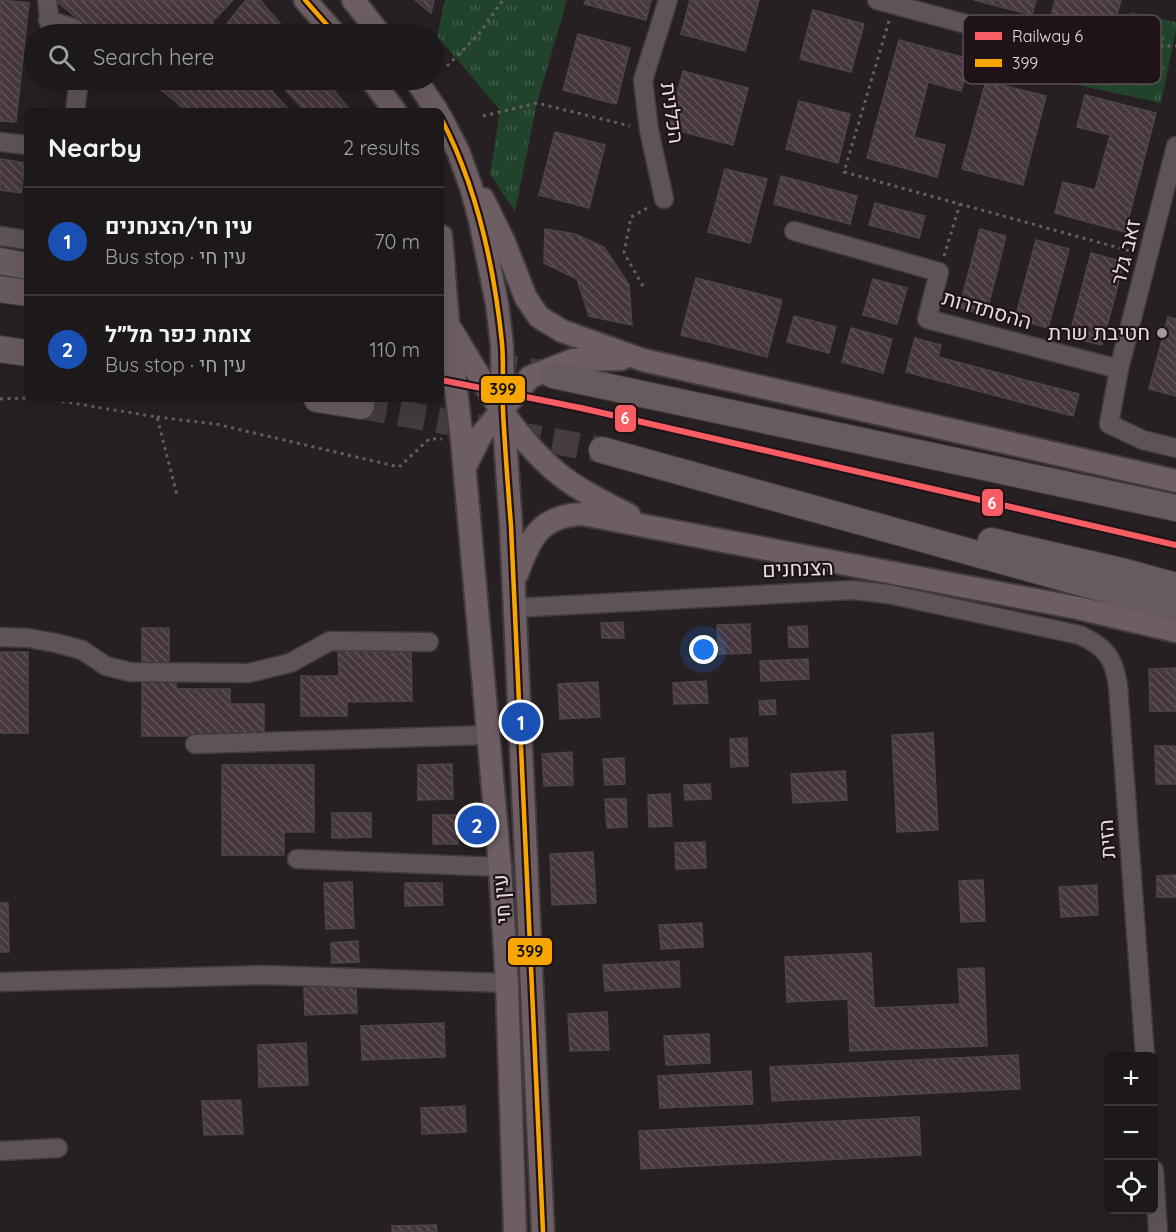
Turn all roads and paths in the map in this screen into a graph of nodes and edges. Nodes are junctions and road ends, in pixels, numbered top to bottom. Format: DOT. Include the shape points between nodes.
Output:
graph roads {
  1 [pos="47,0"];
  2 [pos="305,0"];
  3 [pos="353,0"];
  4 [pos="503,0"];
  5 [pos="668,0"];
  6 [pos="885,2"];
  7 [pos="930,7"];
  8 [pos="963,18"];
  9 [pos="50,24"];
  10 [pos="326,24"];
  11 [pos="372,24"];
  12 [pos="1161,46"];
  13 [pos="1176,46"];
  14 [pos="447,66"];
  15 [pos="78,90"];
  16 [pos="379,90"];
  17 [pos="423,90"];
  18 [pos="76,108"];
  19 [pos="393,108"];
  20 [pos="435,108"];
  21 [pos="483,116"];
  22 [pos="444,123"];
  23 [pos="650,130"];
  24 [pos="0,142"];
  25 [pos="24,145"];
  26 [pos="1176,146"];
  27 [pos="463,164"];
  28 [pos="664,200"];
  29 [pos="960,204"];
  30 [pos="794,231"];
  31 [pos="0,236"];
  32 [pos="24,240"];
  33 [pos="1148,256"];
  34 [pos="0,261"];
  35 [pos="24,265"];
  36 [pos="939,272"];
  37 [pos="444,274"];
  38 [pos="643,286"];
  39 [pos="0,289"];
  40 [pos="24,293"];
  41 [pos="448,324"];
  42 [pos="0,349"];
  43 [pos="24,353"];
  44 [pos="643,360"];
  45 [pos="1119,369"];
  46 [pos="553,375"];
  47 [pos="444,378"];
  48 [pos="457,396"];
  49 [pos="24,398"];
  50 [pos="0,399"];
  51 [pos="65,402"];
  52 [pos="336,402"];
  53 [pos="362,406"];
  54 [pos="503,410"];
  55 [pos="157,417"];
  56 [pos="472,437"];
  57 [pos="1176,448"];
  58 [pos="1176,481"];
  59 [pos="177,495"];
  60 [pos="510,506"];
  61 [pos="1172,507"];
  62 [pos="660,528"];
  63 [pos="514,581"];
  64 [pos="1176,586"];
  65 [pos="514,608"];
  66 [pos="1176,609"];
  67 [pos="1176,631"];
  68 [pos="1080,635"];
  69 [pos="0,637"];
  70 [pos="429,642"];
  71 [pos="489,735"];
  72 [pos="195,744"];
  73 [pos="297,859"];
  74 [pos="500,867"];
  75 [pos="0,982"];
  76 [pos="507,983"];
  77 [pos="1145,1052"];
  78 [pos="58,1148"];
  79 [pos="0,1151"];
  80 [pos="1157,1214"];
  81 [pos="515,1232"];
  82 [pos="543,1232"];
  83 [pos="1158,1232"];
  1 -- 9 [label="street"];
  2 -- 10 [label="main road"];
  3 -- 11 [label="main road"];
  4 -- 14 [label="path" via="478,35"];
  5 -- 23 [label="street, הכלנית" via="643,80"];
  6 -- 7 [label="street"];
  6 -- 29 [label="path" via="844,172"];
  7 -- 8 [label="street"];
  12 -- 13 [label="path"];
  15 -- 18 [label="street"];
  16 -- 19 [label="main road"];
  17 -- 20 [label="main road"];
  21 -- 23 [label="path" via="537,103"];
  22 -- 27 [label="main road"];
  23 -- 28 [label="street, הכלנית"];
  24 -- 25 [label="street"];
  26 -- 33 [label="street, זאב גלר"];
  27 -- 44 [label="main road" via="495,220 526,298 539,317 562,331"];
  27 -- 54 [label="main road, עין חי" via="480,220 497,304"];
  28 -- 38 [label="path" via="631,217 624,252"];
  29 -- 33 [label="path"];
  29 -- 36 [label="path"];
  30 -- 36 [label="street, ההסתדרות"];
  31 -- 32 [label="street"];
  33 -- 45 [label="street, זאב גלר"];
  34 -- 35 [label="highway"];
  36 -- 45 [label="street, ההסתדרות" via="927,319"];
  37 -- 41 [label="main road"];
  39 -- 40 [label="highway"];
  41 -- 48 [label="main road"];
  41 -- 54 [label="main road"];
  42 -- 43 [label="highway"];
  44 -- 54 [label="main road" via="589,358 561,363 530,377"];
  44 -- 58 [label="main road"];
  45 -- 57 [label="street, זאב גלר" via="1109,424 1143,440"];
  46 -- 61 [label="highway"];
  47 -- 48 [label="main road"];
  48 -- 56 [label="main road"];
  49 -- 50 [label="path"];
  51 -- 55 [label="path"];
  52 -- 53 [label="highway"];
  54 -- 56 [label="main road"];
  54 -- 60 [label="main road, עין חי"];
  54 -- 62 [label="main road" via="535,452 563,477 594,498"];
  55 -- 56 [label="path" via="216,424 399,467 429,439"];
  55 -- 59 [label="path"];
  56 -- 60 [label="main road"];
  56 -- 71 [label="main road, עין חי" via="465,469 466,495"];
  60 -- 63 [label="main road, עין חי"];
  62 -- 63 [label="main road" via="582,514 558,518 537,531"];
  62 -- 67 [label="main road" via="1078,608"];
  63 -- 65 [label="main road, עין חי"];
  64 -- 66 [label="highway" via="602,450"];
  65 -- 68 [label="street, הצנחנים" via="853,590"];
  65 -- 82 [label="main road, עין חי"];
  68 -- 77 [label="street, הזית" via="1105,650 1118,686"];
  69 -- 70 [label="street" via="56,643 82,651 106,666 130,672 249,673 290,663 330,641"];
  71 -- 72 [label="street"];
  71 -- 74 [label="main road, עין חי"];
  73 -- 74 [label="street"];
  74 -- 76 [label="main road, עין חי"];
  75 -- 76 [label="street" via="264,975"];
  76 -- 81 [label="main road, עין חי"];
  78 -- 79 [label="street"];
  80 -- 83 [label="street"];
}
